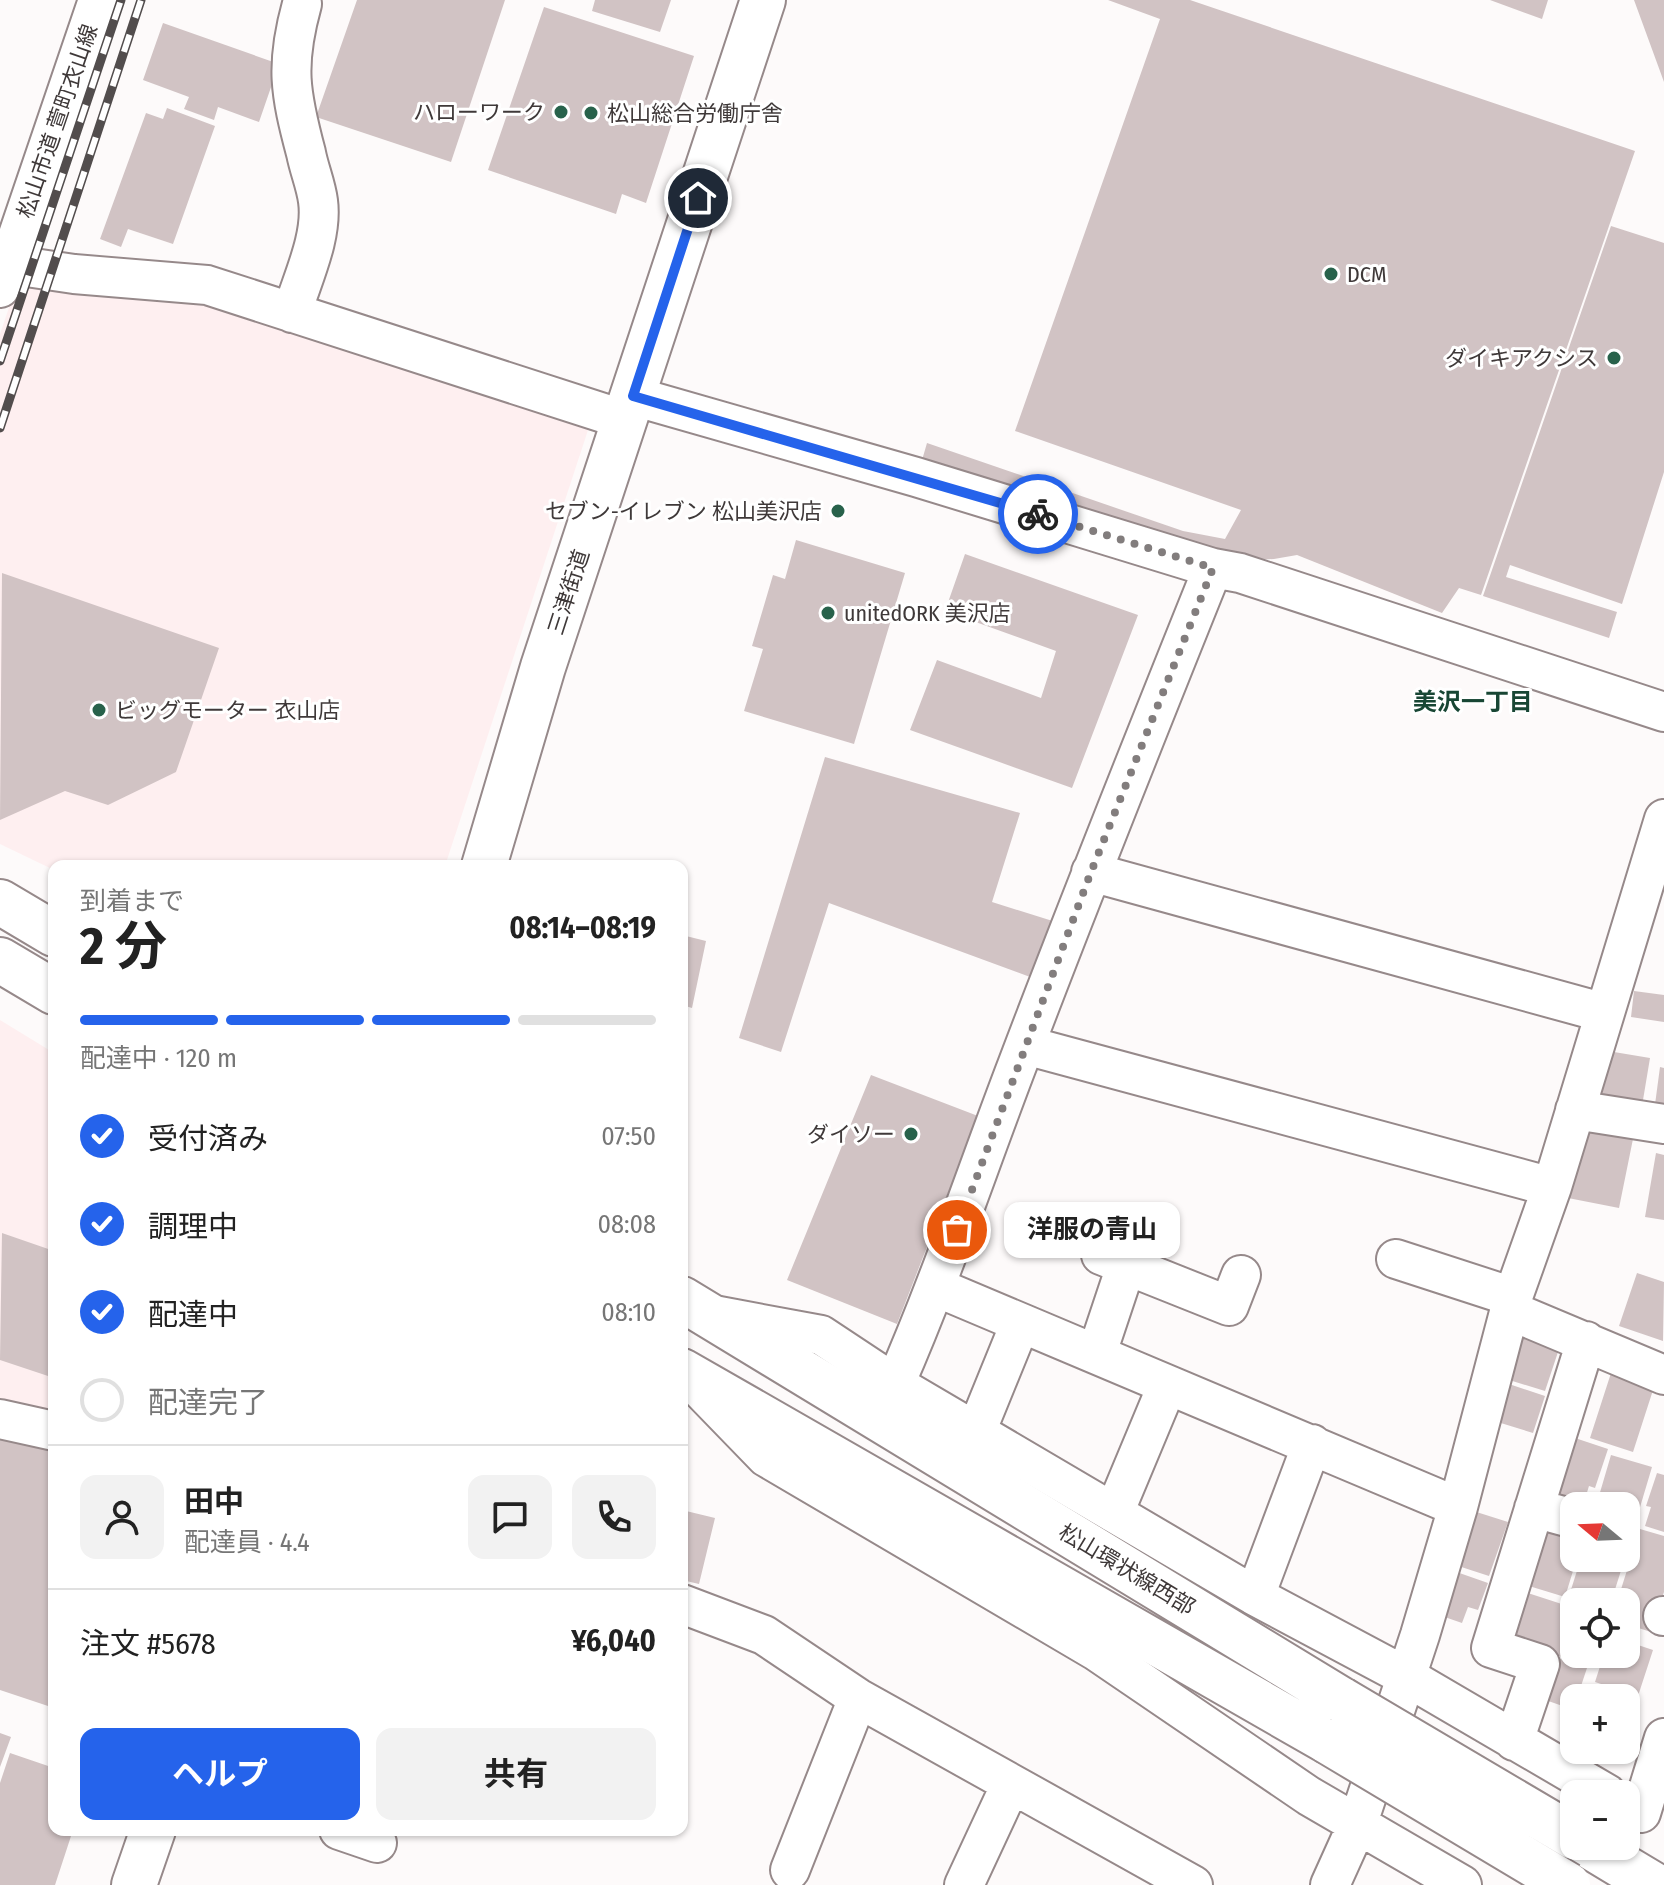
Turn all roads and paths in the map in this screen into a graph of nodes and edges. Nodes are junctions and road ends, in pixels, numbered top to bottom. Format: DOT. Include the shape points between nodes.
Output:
graph roads {
  1 [pos="98,0"];
  2 [pos="763,0"];
  3 [pos="302,4"];
  4 [pos="3,272"];
  5 [pos="292,313"];
  6 [pos="629,408"];
  7 [pos="1213,568"];
  8 [pos="1664,712"];
  9 [pos="1664,819"];
  10 [pos="486,860"];
  11 [pos="1091,872"];
  12 [pos="0,902"];
  13 [pos="48,930"];
  14 [pos="0,960"];
  15 [pos="48,988"];
  16 [pos="1605,1013"];
  17 [pos="1025,1045"];
  18 [pos="1575,1110"];
  19 [pos="1664,1124"];
  20 [pos="1552,1187"];
  21 [pos="1396,1259"];
  22 [pos="1241,1275"];
  23 [pos="936,1287"];
  24 [pos="1511,1303"];
  25 [pos="695,1307"];
  26 [pos="1020,1324"];
  27 [pos="1586,1341"];
  28 [pos="1097,1353"];
  29 [pos="688,1374"];
  30 [pos="1664,1375"];
  31 [pos="688,1377"];
  32 [pos="895,1384"];
  33 [pos="1167,1386"];
  34 [pos="0,1419"];
  35 [pos="48,1430"];
  36 [pos="976,1432"];
  37 [pos="1312,1444"];
  38 [pos="1458,1507"];
  39 [pos="1534,1508"];
  40 [pos="1114,1513"];
  41 [pos="1560,1515"];
  42 [pos="1255,1596"];
  43 [pos="688,1606"];
  44 [pos="1407,1677"];
  45 [pos="858,1698"];
  46 [pos="1664,1738"];
  47 [pos="1514,1741"];
  48 [pos="1582,1780"];
  49 [pos="1011,1784"];
  50 [pos="1644,1815"];
  51 [pos="1358,1823"];
  52 [pos="1560,1829"];
  53 [pos="151,1836"];
  54 [pos="357,1836"];
  55 [pos="377,1843"];
  56 [pos="1612,1860"];
  57 [pos="790,1870"];
  58 [pos="134,1885"];
  59 [pos="964,1885"];
  60 [pos="1193,1885"];
  61 [pos="1330,1885"];
  62 [pos="1462,1885"];
  63 [pos="1568,1885"];
  64 [pos="1654,1885"];
  1 -- 4 [label="street, 松山市道 萱町衣山線"];
  2 -- 6 [label="street, 三津街道"];
  3 -- 5 [label="street" via="289,68 294,110 319,202 316,235"];
  4 -- 5 [label="street" via="207,285"];
  5 -- 6 [label="street"];
  6 -- 7 [label="street" via="916,477"];
  6 -- 10 [label="street, 三津街道"];
  7 -- 8 [label="street"];
  7 -- 11 [label="street"];
  9 -- 16 [label="street"];
  11 -- 16 [label="street"];
  11 -- 17 [label="street"];
  12 -- 13 [label="street"];
  14 -- 15 [label="street"];
  16 -- 18 [label="street"];
  17 -- 20 [label="street"];
  17 -- 23 [label="street"];
  18 -- 19 [label="street"];
  18 -- 20 [label="street"];
  20 -- 24 [label="street"];
  21 -- 24 [label="street"];
  22 -- 28 [label="street" via="1229,1306 1114,1260"];
  23 -- 26 [label="street"];
  23 -- 32 [label="street"];
  24 -- 27 [label="street"];
  24 -- 38 [label="street"];
  25 -- 32 [label="street" via="821,1335"];
  25 -- 52 [label="street, 松山環状線西部, bridge"];
  26 -- 28 [label="street"];
  26 -- 36 [label="street"];
  27 -- 30 [label="street"];
  27 -- 39 [label="street"];
  28 -- 33 [label="street"];
  29 -- 63 [label="street, bridge"];
  31 -- 51 [label="street" via="766,1457 1096,1651 1309,1796"];
  32 -- 36 [label="street"];
  33 -- 37 [label="street"];
  33 -- 40 [label="street"];
  34 -- 35 [label="street"];
  36 -- 40 [label="street"];
  37 -- 38 [label="street"];
  37 -- 42 [label="street"];
  38 -- 44 [label="street"];
  39 -- 41 [label="street"];
  39 -- 47 [label="street" via="1491,1648 1540,1664"];
  40 -- 42 [label="street"];
  42 -- 44 [label="street"];
  43 -- 45 [label="street" via="764,1635"];
  44 -- 47 [label="street"];
  44 -- 51 [label="street"];
  45 -- 49 [label="street"];
  45 -- 57 [label="street"];
  46 -- 50 [label="street"];
  47 -- 48 [label="street"];
  49 -- 59 [label="street"];
  49 -- 60 [label="street"];
  51 -- 61 [label="street"];
  51 -- 62 [label="street"];
  53 -- 58 [label="street"];
  54 -- 55 [label="street"];
  56 -- 64 [label="street"];
}
